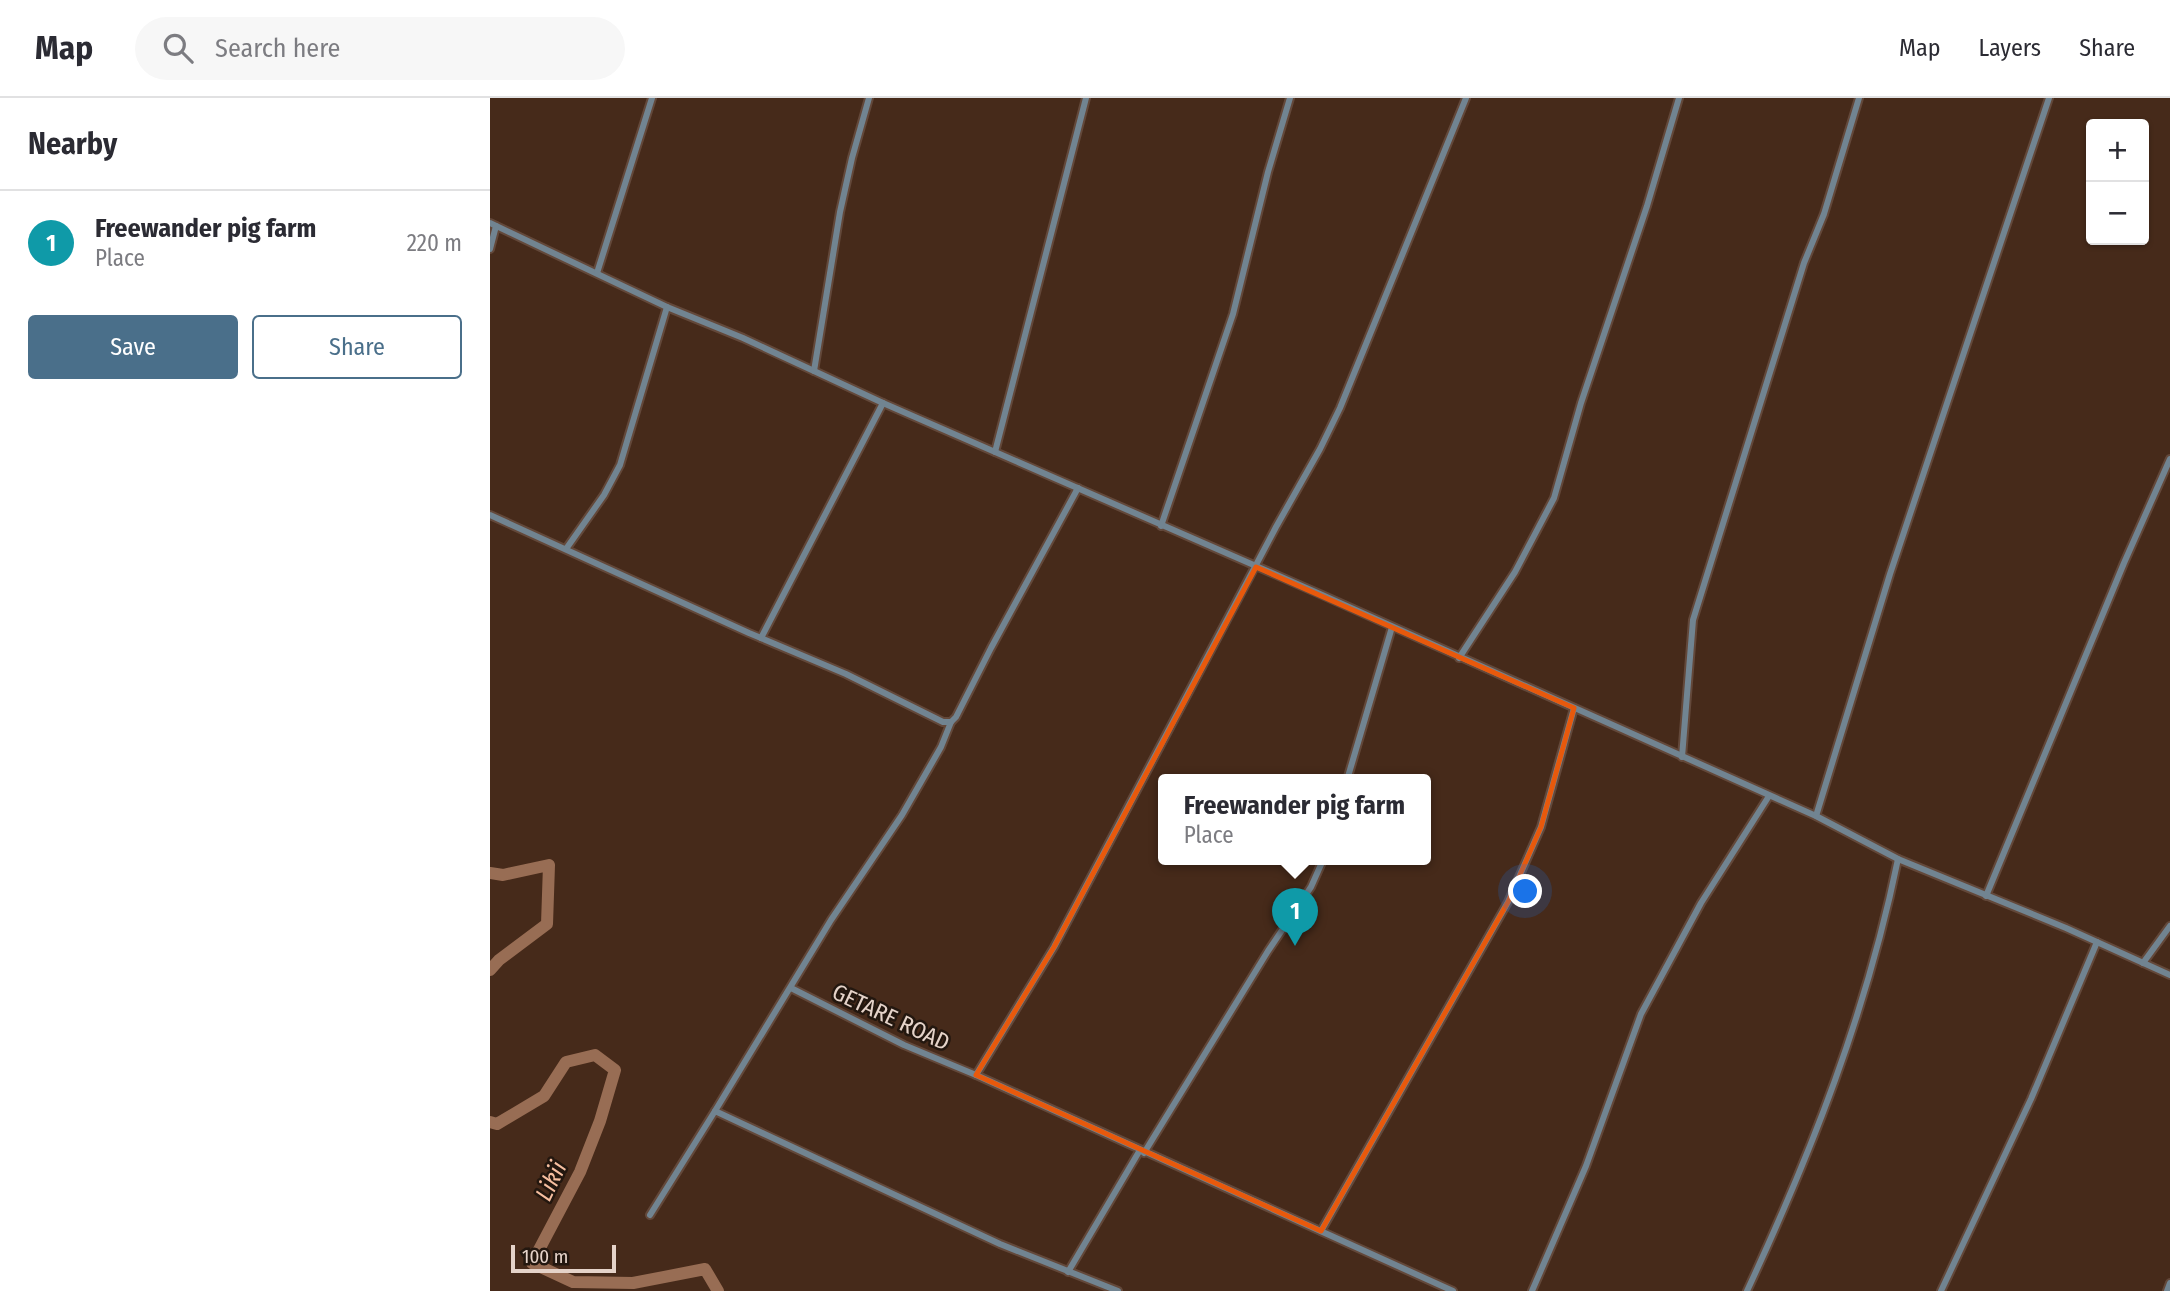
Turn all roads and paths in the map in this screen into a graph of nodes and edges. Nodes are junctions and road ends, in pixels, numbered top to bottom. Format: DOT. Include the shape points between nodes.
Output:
graph roads {
  1 [pos="652,98"];
  2 [pos="869,98"];
  3 [pos="1086,98"];
  4 [pos="1290,98"];
  5 [pos="1466,98"];
  6 [pos="1679,98"];
  7 [pos="1858,98"];
  8 [pos="2049,98"];
  9 [pos="493,225"];
  10 [pos="490,249"];
  11 [pos="597,273"];
  12 [pos="667,307"];
  13 [pos="814,371"];
  14 [pos="883,403"];
  15 [pos="995,452"];
  16 [pos="2170,458"];
  17 [pos="1078,488"];
  18 [pos="490,515"];
  19 [pos="1161,526"];
  20 [pos="566,550"];
  21 [pos="1256,567"];
  22 [pos="1392,627"];
  23 [pos="761,638"];
  24 [pos="1460,658"];
  25 [pos="1574,708"];
  26 [pos="951,722"];
  27 [pos="1682,757"];
  28 [pos="1349,774"];
  29 [pos="1769,796"];
  30 [pos="1816,816"];
  31 [pos="1898,859"];
  32 [pos="1320,865"];
  33 [pos="1986,896"];
  34 [pos="2170,926"];
  35 [pos="2097,942"];
  36 [pos="2143,963"];
  37 [pos="2170,975"];
  38 [pos="791,988"];
  39 [pos="976,1075"];
  40 [pos="715,1111"];
  41 [pos="1142,1152"];
  42 [pos="650,1215"];
  43 [pos="1321,1231"];
  44 [pos="1068,1272"];
  45 [pos="2170,1283"];
  46 [pos="1118,1291"];
  47 [pos="1453,1291"];
  48 [pos="1532,1291"];
  49 [pos="1747,1291"];
  50 [pos="1941,1291"];
  51 [pos="2167,1291"];
  1 -- 11 [label="street"];
  2 -- 13 [label="street" via="842,199"];
  3 -- 15 [label="street"];
  4 -- 19 [label="street" via="1233,314"];
  5 -- 21 [label="street" via="1340,408"];
  6 -- 24 [label="street" via="1554,498 1515,572"];
  7 -- 27 [label="street" via="1693,620"];
  8 -- 30 [label="street" via="1889,574"];
  9 -- 10 [label="street"];
  9 -- 11 [label="street"];
  11 -- 12 [label="street"];
  12 -- 13 [label="street"];
  12 -- 20 [label="street" via="620,465"];
  13 -- 14 [label="street"];
  14 -- 15 [label="street"];
  14 -- 23 [label="street"];
  15 -- 17 [label="street"];
  16 -- 33 [label="street"];
  17 -- 19 [label="street"];
  17 -- 26 [label="street"];
  18 -- 20 [label="street"];
  19 -- 21 [label="street"];
  20 -- 23 [label="street"];
  21 -- 22 [label="street"];
  21 -- 39 [label="street" via="1054,947"];
  22 -- 24 [label="street"];
  22 -- 28 [label="street"];
  23 -- 26 [label="street"];
  24 -- 25 [label="street"];
  25 -- 27 [label="street"];
  25 -- 43 [label="street" via="1541,827 1508,902"];
  26 -- 38 [label="street" via="902,815"];
  27 -- 29 [label="street"];
  29 -- 30 [label="street"];
  29 -- 48 [label="street" via="1701,903 1641,1014 1586,1166"];
  30 -- 31 [label="street"];
  31 -- 33 [label="street"];
  31 -- 49 [label="street" via="1837,1077 1793,1193"];
  32 -- 41 [label="street"];
  33 -- 35 [label="street"];
  34 -- 36 [label="street"];
  35 -- 36 [label="street"];
  35 -- 50 [label="street"];
  36 -- 37 [label="street"];
  38 -- 39 [label="street, GETARE ROAD"];
  38 -- 40 [label="street"];
  39 -- 41 [label="street, GETARE ROAD"];
  40 -- 42 [label="street"];
  40 -- 44 [label="street"];
  41 -- 43 [label="street, GETARE ROAD"];
  41 -- 44 [label="street"];
  43 -- 47 [label="street, GETARE ROAD"];
  44 -- 46 [label="street"];
  45 -- 51 [label="street"];
}
